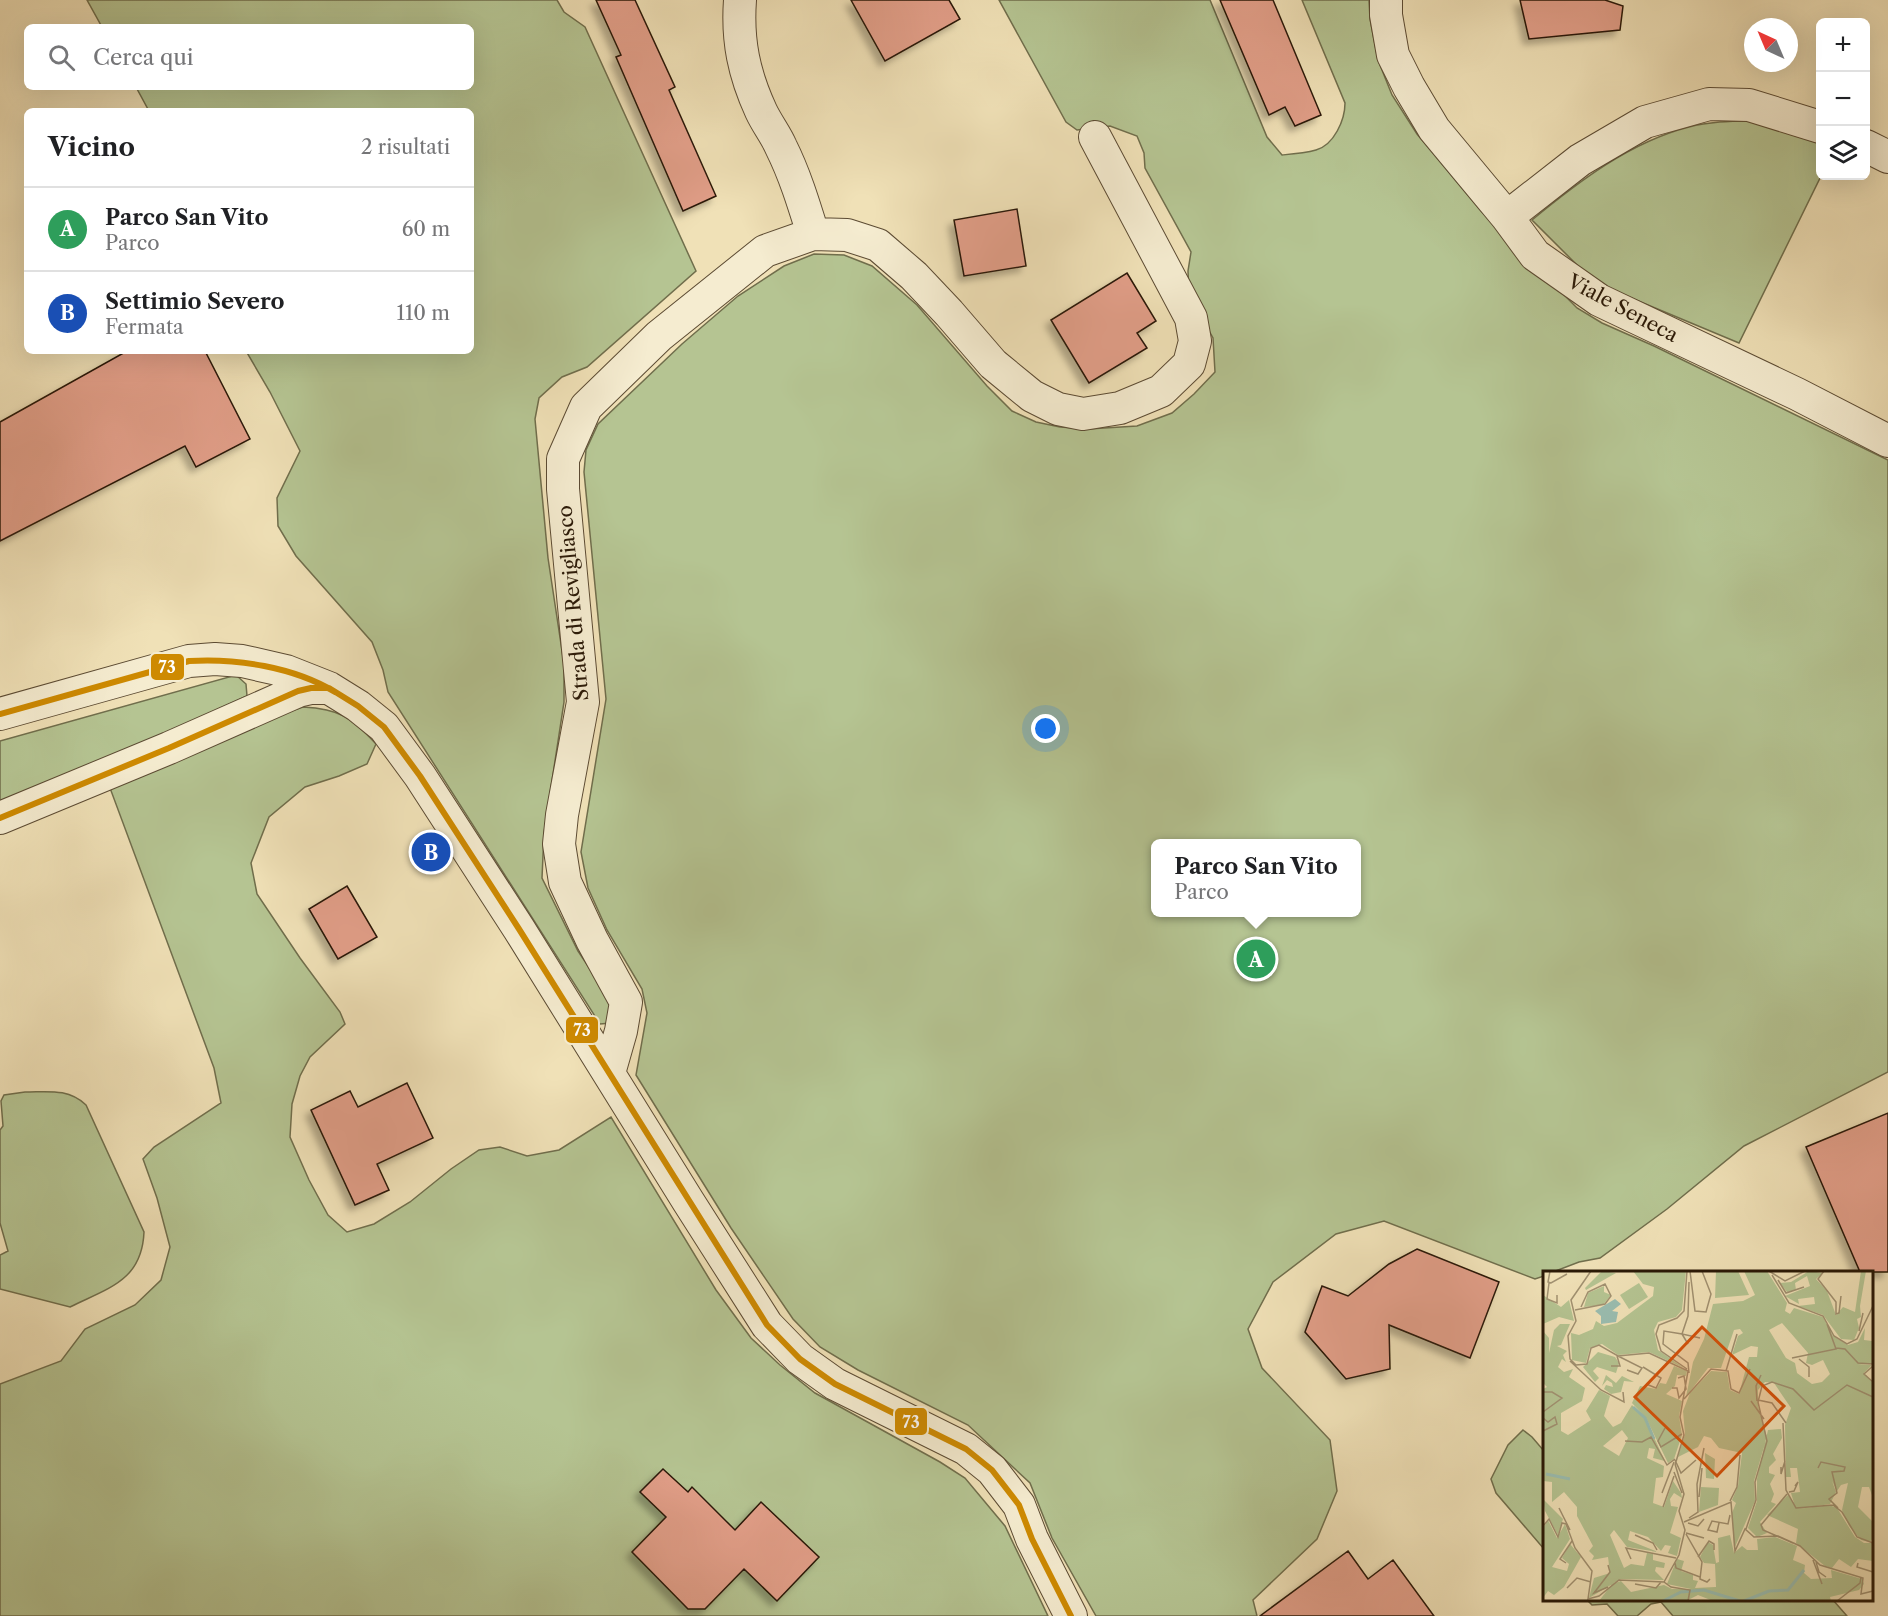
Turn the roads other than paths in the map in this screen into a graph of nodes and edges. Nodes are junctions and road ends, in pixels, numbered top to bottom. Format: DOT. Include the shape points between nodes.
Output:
graph roads {
  1 [pos="740,0"];
  2 [pos="1386,0"];
  3 [pos="1818,126"];
  4 [pos="1095,137"];
  5 [pos="1870,148"];
  6 [pos="1888,157"];
  7 [pos="1507,217"];
  8 [pos="813,234"];
  9 [pos="1888,441"];
  10 [pos="329,688"];
  11 [pos="0,714"];
  12 [pos="0,818"];
  13 [pos="609,1073"];
  14 [pos="1071,1616"];
  1 -- 8 [label="street" via="741,55 762,112 782,147"];
  2 -- 7 [label="street, Viale Seneca" via="1393,55 1409,87 1434,129"];
  3 -- 7 [label="street" via="1749,105 1708,104 1645,123 1580,160"];
  4 -- 8 [label="street, Strada di Revigliasco" via="1191,318 1195,341 1189,364 1161,391 1120,408 1083,414 1058,409 1032,396 993,364 950,313 878,245 847,235"];
  5 -- 6 [label="street"];
  7 -- 9 [label="street, Viale Seneca" via="1535,255 1599,300"];
  8 -- 13 [label="street, Strada di Revigliasco" via="765,251 659,336 586,407 563,459 583,702 559,843 565,882 626,1002"];
  10 -- 11 [label="street" via="263,665 215,658 189,661"];
  10 -- 12 [label="street" via="298,691"];
  10 -- 13 [label="street" via="384,728 420,776"];
  13 -- 14 [label="street" via="767,1325 800,1359 835,1384 966,1449 992,1470 1019,1505"];
}
